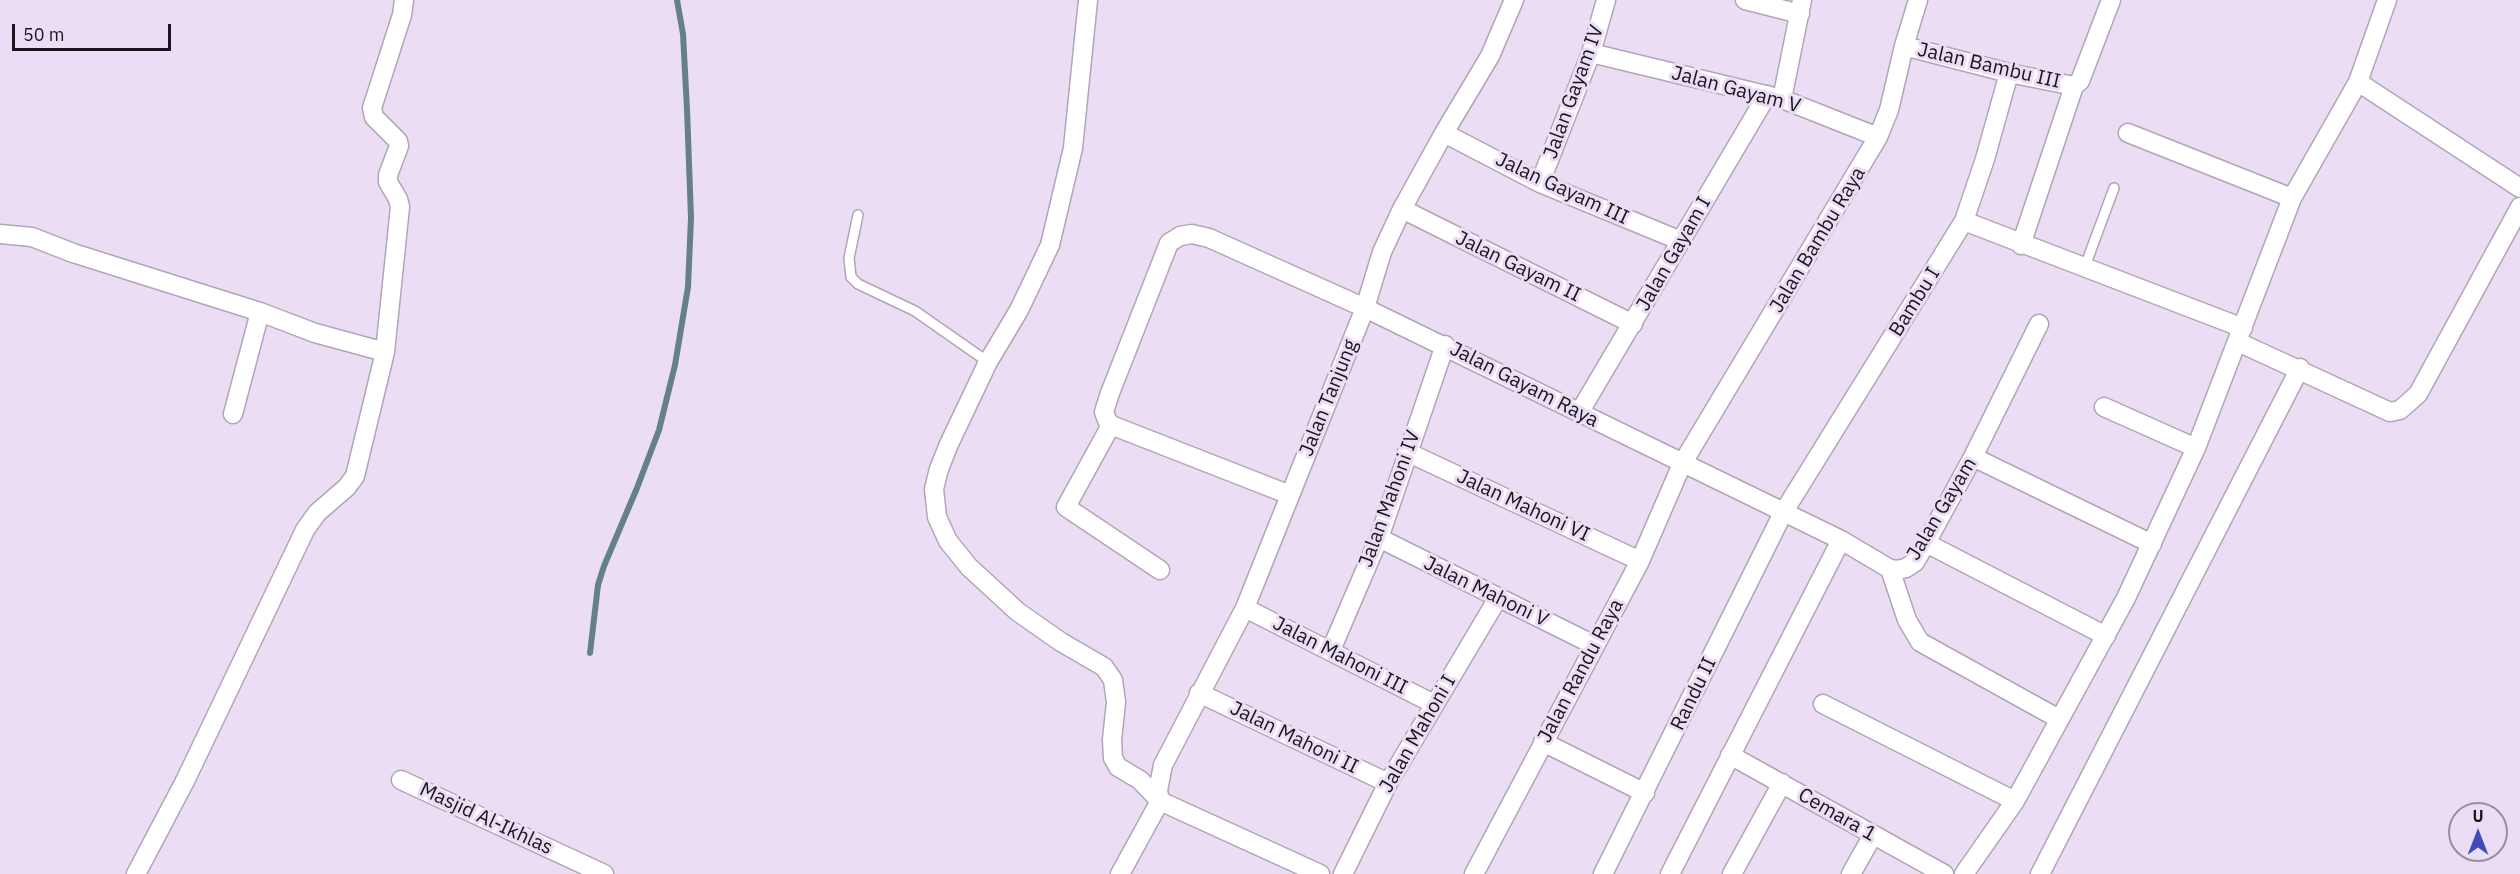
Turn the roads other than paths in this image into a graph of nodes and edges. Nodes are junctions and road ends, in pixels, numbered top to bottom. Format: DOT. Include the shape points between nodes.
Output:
graph roads {
  1 [pos="404,0"];
  2 [pos="1088,0"];
  3 [pos="1514,0"];
  4 [pos="1606,0"];
  5 [pos="1745,0"];
  6 [pos="1918,0"];
  7 [pos="2388,0"];
  8 [pos="2107,1"];
  9 [pos="1801,7"];
  10 [pos="1904,46"];
  11 [pos="1591,53"];
  12 [pos="2009,73"];
  13 [pos="2358,82"];
  14 [pos="2074,86"];
  15 [pos="1774,97"];
  16 [pos="1444,133"];
  17 [pos="2128,133"];
  18 [pos="1878,137"];
  19 [pos="1540,183"];
  20 [pos="2114,188"];
  21 [pos="2520,188"];
  22 [pos="2292,198"];
  23 [pos="2520,207"];
  24 [pos="1402,209"];
  25 [pos="858,215"];
  26 [pos="1964,221"];
  27 [pos="0,234"];
  28 [pos="1681,241"];
  29 [pos="2021,245"];
  30 [pos="2084,268"];
  31 [pos="1365,308"];
  32 [pos="260,312"];
  33 [pos="1633,324"];
  34 [pos="2039,324"];
  35 [pos="2241,335"];
  36 [pos="1445,345"];
  37 [pos="385,352"];
  38 [pos="988,362"];
  39 [pos="2301,368"];
  40 [pos="2104,407"];
  41 [pos="1579,413"];
  42 [pos="234,414"];
  43 [pos="1111,425"];
  44 [pos="2196,448"];
  45 [pos="1407,452"];
  46 [pos="1973,457"];
  47 [pos="1682,465"];
  48 [pos="1290,495"];
  49 [pos="1783,513"];
  50 [pos="1378,538"];
  51 [pos="1840,540"];
  52 [pos="1926,543"];
  53 [pos="2152,544"];
  54 [pos="1640,561"];
  55 [pos="1890,569"];
  56 [pos="1160,570"];
  57 [pos="1498,598"];
  58 [pos="1245,608"];
  59 [pos="2106,636"];
  60 [pos="1594,645"];
  61 [pos="1330,650"];
  62 [pos="1199,693"];
  63 [pos="1434,704"];
  64 [pos="1823,704"];
  65 [pos="2059,719"];
  66 [pos="1543,742"];
  67 [pos="1730,755"];
  68 [pos="401,780"];
  69 [pos="1388,783"];
  70 [pos="1782,783"];
  71 [pos="1645,793"];
  72 [pos="1160,801"];
  73 [pos="2015,801"];
  74 [pos="1873,835"];
  75 [pos="136,874"];
  76 [pos="604,874"];
  77 [pos="1119,874"];
  78 [pos="1320,874"];
  79 [pos="1343,874"];
  80 [pos="1474,874"];
  81 [pos="1603,874"];
  82 [pos="1670,874"];
  83 [pos="1732,874"];
  84 [pos="1851,874"];
  85 [pos="1944,874"];
  86 [pos="1964,874"];
  87 [pos="2040,874"];
  1 -- 37 [label="street" via="372,108 374,117 399,146 388,175 400,207"];
  2 -- 38 [label="street" via="1073,148 1050,245 1019,310"];
  3 -- 16 [label="street, Jalan Tanjung" via="1490,57"];
  4 -- 11 [label="street, Jalan Gayam IV"];
  5 -- 9 [label="street"];
  6 -- 10 [label="street, Jalan Bambu Raya"];
  7 -- 13 [label="street"];
  8 -- 14 [label="street" via="2080,81"];
  9 -- 15 [label="street, Jalan Gayam I"];
  10 -- 12 [label="street, Jalan Bambu III"];
  10 -- 18 [label="street, Jalan Bambu Raya" via="1889,110"];
  11 -- 15 [label="street, Jalan Gayam V"];
  11 -- 19 [label="street, Jalan Gayam IV"];
  12 -- 14 [label="street, Jalan Bambu III"];
  12 -- 26 [label="street, Bambu I"];
  13 -- 21 [label="street"];
  13 -- 22 [label="street"];
  14 -- 29 [label="street"];
  15 -- 18 [label="street, Jalan Gayam V"];
  15 -- 28 [label="street, Jalan Gayam I"];
  16 -- 19 [label="street, Jalan Gayam III"];
  16 -- 24 [label="street, Jalan Tanjung"];
  17 -- 22 [label="street"];
  18 -- 47 [label="street, Jalan Bambu Raya"];
  19 -- 28 [label="street, Jalan Gayam III"];
  20 -- 30 [label="lane"];
  22 -- 35 [label="street"];
  23 -- 39 [label="street" via="2418,394 2400,410 2390,412"];
  24 -- 31 [label="street, Jalan Tanjung" via="1382,252"];
  24 -- 33 [label="street, Jalan Gayam II"];
  25 -- 38 [label="lane" via="849,258 851,277 915,311"];
  26 -- 29 [label="street"];
  26 -- 49 [label="street, Bambu I"];
  27 -- 32 [label="street" via="32,237"];
  28 -- 33 [label="street, Jalan Gayam I"];
  29 -- 30 [label="street"];
  30 -- 35 [label="street"];
  31 -- 36 [label="street, Jalan Gayam Raya"];
  31 -- 43 [label="street, Jalan Gayam Raya" via="1209,238 1180,236 1169,243 1110,393 1104,412"];
  31 -- 48 [label="street, Jalan Tanjung"];
  32 -- 37 [label="street" via="333,339"];
  32 -- 42 [label="street"];
  33 -- 41 [label="street, Jalan Gayam I"];
  34 -- 46 [label="street, Jalan Gayam"];
  35 -- 39 [label="street"];
  35 -- 44 [label="street"];
  36 -- 41 [label="street, Jalan Gayam Raya"];
  36 -- 45 [label="street, Jalan Mahoni IV"];
  37 -- 75 [label="street" via="355,476 317,513 301,537 186,781"];
  38 -- 72 [label="street" via="939,469 934,489 937,517 948,541 969,567 1018,612 1104,667 1113,680 1116,702 1113,758 1118,767 1140,780"];
  39 -- 87 [label="street"];
  40 -- 44 [label="street"];
  41 -- 47 [label="street, Jalan Gayam Raya"];
  43 -- 48 [label="street"];
  43 -- 56 [label="street" via="1066,507"];
  44 -- 53 [label="street"];
  45 -- 50 [label="street, Jalan Mahoni IV"];
  45 -- 54 [label="street, Jalan Mahoni VI"];
  46 -- 52 [label="street, Jalan Gayam"];
  46 -- 53 [label="street"];
  47 -- 49 [label="street, Jalan Gayam"];
  47 -- 54 [label="street, Jalan Randu Raya"];
  48 -- 58 [label="street, Jalan Tanjung"];
  49 -- 51 [label="street, Jalan Gayam"];
  49 -- 71 [label="street, Randu II"];
  50 -- 57 [label="street, Jalan Mahoni V"];
  50 -- 61 [label="street, Jalan Mahoni IV"];
  51 -- 55 [label="street, Jalan Gayam"];
  51 -- 67 [label="street"];
  52 -- 55 [label="street, Jalan Gayam" via="1915,562 1906,568"];
  52 -- 59 [label="street"];
  53 -- 59 [label="street"];
  54 -- 60 [label="street, Jalan Randu Raya"];
  55 -- 65 [label="street" via="1907,620 1920,642"];
  57 -- 60 [label="street, Jalan Mahoni V"];
  57 -- 63 [label="street, Jalan Mahoni I"];
  58 -- 61 [label="street, Jalan Mahoni III"];
  58 -- 62 [label="street, Jalan Tanjung"];
  59 -- 65 [label="street"];
  60 -- 66 [label="street, Jalan Randu Raya"];
  61 -- 63 [label="street, Jalan Mahoni III"];
  62 -- 69 [label="street, Jalan Mahoni II"];
  62 -- 72 [label="street, Jalan Tanjung" via="1163,765"];
  63 -- 69 [label="street, Jalan Mahoni I"];
  64 -- 73 [label="street"];
  65 -- 73 [label="street"];
  66 -- 71 [label="street"];
  66 -- 80 [label="street, Jalan Randu Raya"];
  67 -- 70 [label="street, Cemara 1"];
  67 -- 82 [label="street"];
  68 -- 76 [label="street, Masjid Al-Ikhlas"];
  69 -- 79 [label="street, Jalan Mahoni I"];
  70 -- 74 [label="street, Cemara 1"];
  70 -- 83 [label="street"];
  71 -- 81 [label="street, Randu II"];
  72 -- 77 [label="street"];
  72 -- 78 [label="street"];
  73 -- 86 [label="street"];
  74 -- 84 [label="street"];
  74 -- 85 [label="street, Cemara 1"];
}
